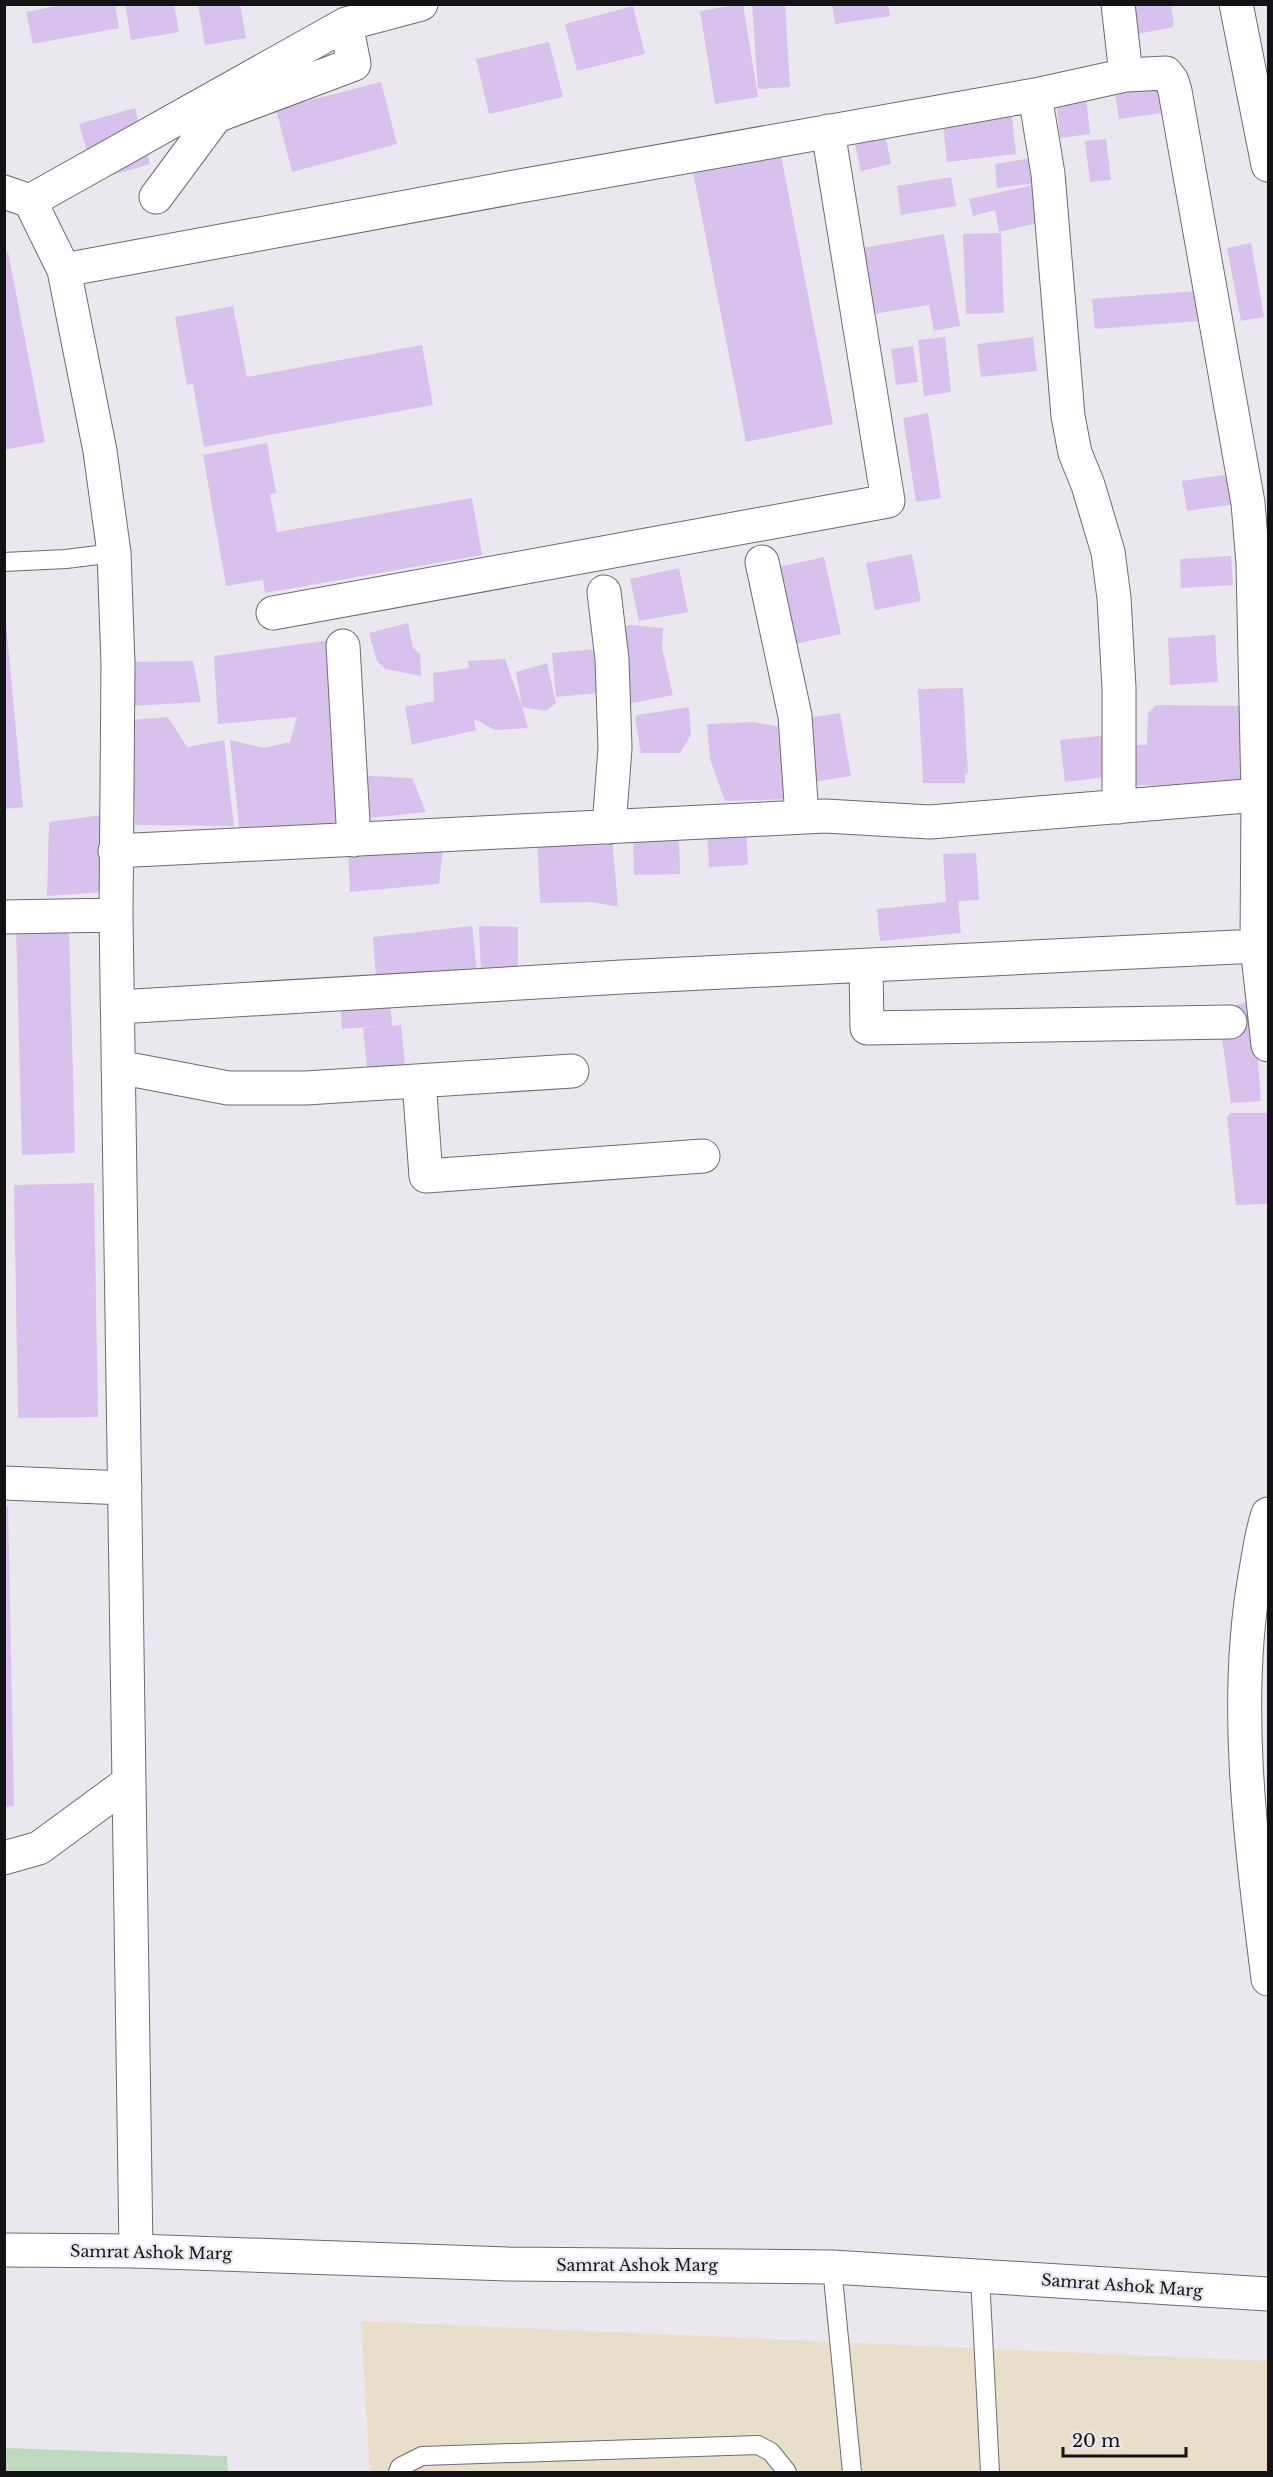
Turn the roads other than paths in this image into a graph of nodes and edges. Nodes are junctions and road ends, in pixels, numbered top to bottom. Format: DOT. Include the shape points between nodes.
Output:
graph roads {
  1 [pos="421,4"];
  2 [pos="1118,4"];
  3 [pos="1236,4"];
  4 [pos="346,24"];
  5 [pos="1126,75"];
  6 [pos="1035,95"];
  7 [pos="828,131"];
  8 [pos="1269,165"];
  9 [pos="17,197"];
  10 [pos="156,197"];
  11 [pos="64,270"];
  12 [pos="114,553"];
  13 [pos="4,562"];
  14 [pos="762,562"];
  15 [pos="604,592"];
  16 [pos="273,613"];
  17 [pos="343,646"];
  18 [pos="1258,795"];
  19 [pos="1119,807"];
  20 [pos="802,817"];
  21 [pos="609,827"];
  22 [pos="354,840"];
  23 [pos="115,851"];
  24 [pos="116,915"];
  25 [pos="4,917"];
  26 [pos="1257,946"];
  27 [pos="866,966"];
  28 [pos="118,1007"];
  29 [pos="1230,1022"];
  30 [pos="1269,1045"];
  31 [pos="118,1067"];
  32 [pos="572,1071"];
  33 [pos="419,1081"];
  34 [pos="703,1156"];
  35 [pos="4,1484"];
  36 [pos="125,1488"];
  37 [pos="1269,1514"];
  38 [pos="129,1782"];
  39 [pos="4,1858"];
  40 [pos="1269,1979"];
  41 [pos="4,2250"];
  42 [pos="136,2251"];
  43 [pos="832,2267"];
  44 [pos="980,2276"];
  45 [pos="1269,2294"];
  46 [pos="398,2472"];
  47 [pos="787,2472"];
  48 [pos="852,2472"];
  49 [pos="990,2472"];
  1 -- 4 [label="street"];
  2 -- 5 [label="street"];
  3 -- 8 [label="street"];
  4 -- 9 [label="street"];
  4 -- 10 [label="street" via="354,64 216,116"];
  5 -- 6 [label="street"];
  5 -- 18 [label="street" via="1166,73 1175,91 1248,503"];
  6 -- 7 [label="street"];
  6 -- 19 [label="street" via="1048,174 1068,416 1075,453 1089,485 1108,552 1114,598"];
  7 -- 11 [label="street"];
  7 -- 16 [label="street" via="888,501"];
  9 -- 11 [label="street"];
  11 -- 12 [label="street" via="100,451"];
  12 -- 13 [label="lane"];
  12 -- 23 [label="street" via="118,663"];
  14 -- 20 [label="street" via="795,716"];
  15 -- 21 [label="street" via="612,659 615,748"];
  17 -- 22 [label="street"];
  18 -- 19 [label="street"];
  18 -- 26 [label="street"];
  19 -- 20 [label="street" via="930,822"];
  20 -- 21 [label="street"];
  21 -- 22 [label="street"];
  22 -- 23 [label="street"];
  23 -- 24 [label="street"];
  24 -- 25 [label="street"];
  24 -- 28 [label="street"];
  26 -- 27 [label="street"];
  26 -- 30 [label="street"];
  27 -- 28 [label="street"];
  27 -- 29 [label="street" via="867,1028"];
  28 -- 31 [label="street"];
  31 -- 33 [label="street" via="228,1088"];
  31 -- 36 [label="street"];
  32 -- 33 [label="street"];
  33 -- 34 [label="street" via="426,1176"];
  35 -- 36 [label="street"];
  36 -- 38 [label="street"];
  37 -- 40 [label="street" via="1250,1604 1244,1696 1248,1785"];
  38 -- 39 [label="street" via="39,1848"];
  38 -- 42 [label="street"];
  41 -- 42 [label="street, Samrat Ashok Marg"];
  42 -- 43 [label="street, Samrat Ashok Marg" via="508,2265"];
  43 -- 44 [label="street, Samrat Ashok Marg"];
  43 -- 48 [label="lane"];
  44 -- 45 [label="street, Samrat Ashok Marg"];
  44 -- 49 [label="lane"];
  46 -- 47 [label="lane" via="400,2467 422,2456 758,2445 771,2452"];
}
